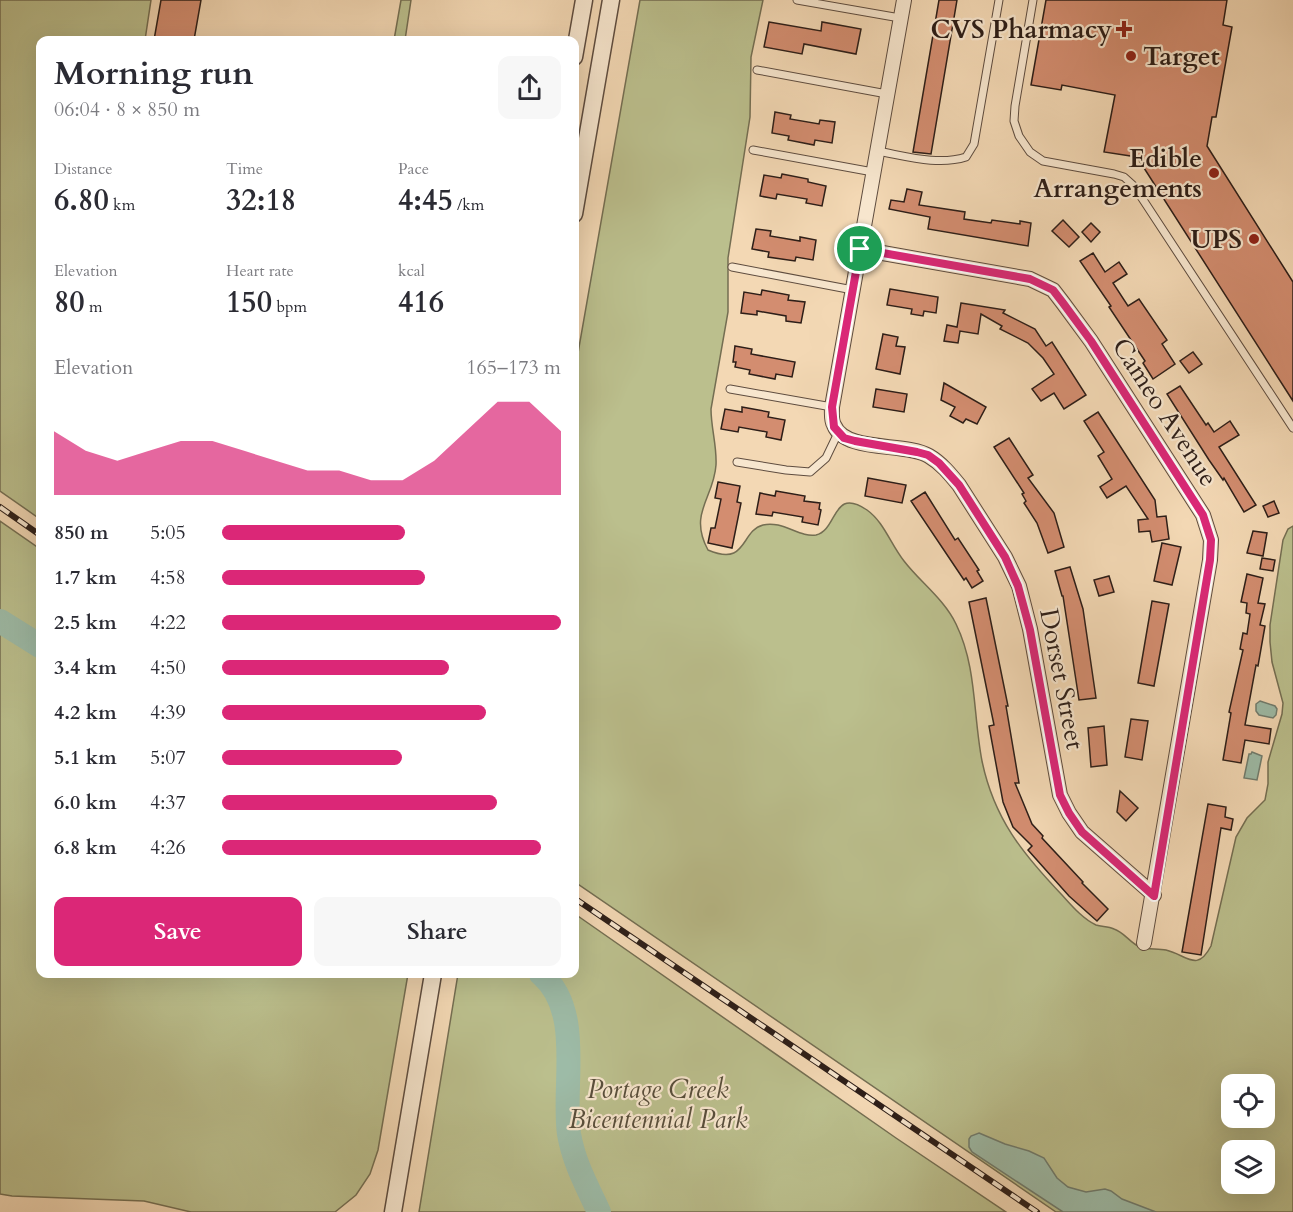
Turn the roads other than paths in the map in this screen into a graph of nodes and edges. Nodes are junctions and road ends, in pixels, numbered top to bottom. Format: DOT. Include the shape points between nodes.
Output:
graph roads {
  1 [pos="584,0"];
  2 [pos="610,0"];
  3 [pos="797,0"];
  4 [pos="904,0"];
  5 [pos="999,0"];
  6 [pos="1033,0"];
  7 [pos="900,18"];
  8 [pos="578,36"];
  9 [pos="757,70"];
  10 [pos="887,94"];
  11 [pos="581,140"];
  12 [pos="753,150"];
  13 [pos="877,151"];
  14 [pos="579,161"];
  15 [pos="873,172"];
  16 [pos="860,249"];
  17 [pos="732,267"];
  18 [pos="852,290"];
  19 [pos="730,388"];
  20 [pos="832,407"];
  21 [pos="1293,428"];
  22 [pos="836,430"];
  23 [pos="737,462"];
  24 [pos="1154,896"];
  25 [pos="1144,943"];
  26 [pos="432,978"];
  27 [pos="393,1212"];
  1 -- 8 [label="street"];
  2 -- 11 [label="street"];
  3 -- 7 [label="lane"];
  4 -- 7 [label="street"];
  5 -- 13 [label="lane" via="974,144 966,157 932,160"];
  6 -- 21 [label="lane" via="1015,106 1014,122 1019,136 1042,161 1114,174 1134,186"];
  7 -- 10 [label="street"];
  9 -- 10 [label="lane"];
  10 -- 13 [label="street"];
  11 -- 14 [label="street"];
  12 -- 15 [label="lane"];
  13 -- 15 [label="street"];
  15 -- 16 [label="street"];
  16 -- 18 [label="street"];
  16 -- 24 [label="street, Cameo Avenue" via="1030,279 1053,290 1091,341 1203,515 1211,540 1210,560"];
  17 -- 18 [label="lane"];
  18 -- 20 [label="street"];
  19 -- 20 [label="lane"];
  20 -- 22 [label="street"];
  22 -- 23 [label="lane" via="826,458 810,472"];
  22 -- 24 [label="street, Dorset Street" via="855,441 928,455 959,485 1005,557 1018,586 1030,630 1060,795 1082,832"];
  24 -- 25 [label="street, Cameo Avenue"];
  26 -- 27 [label="street"];
}
